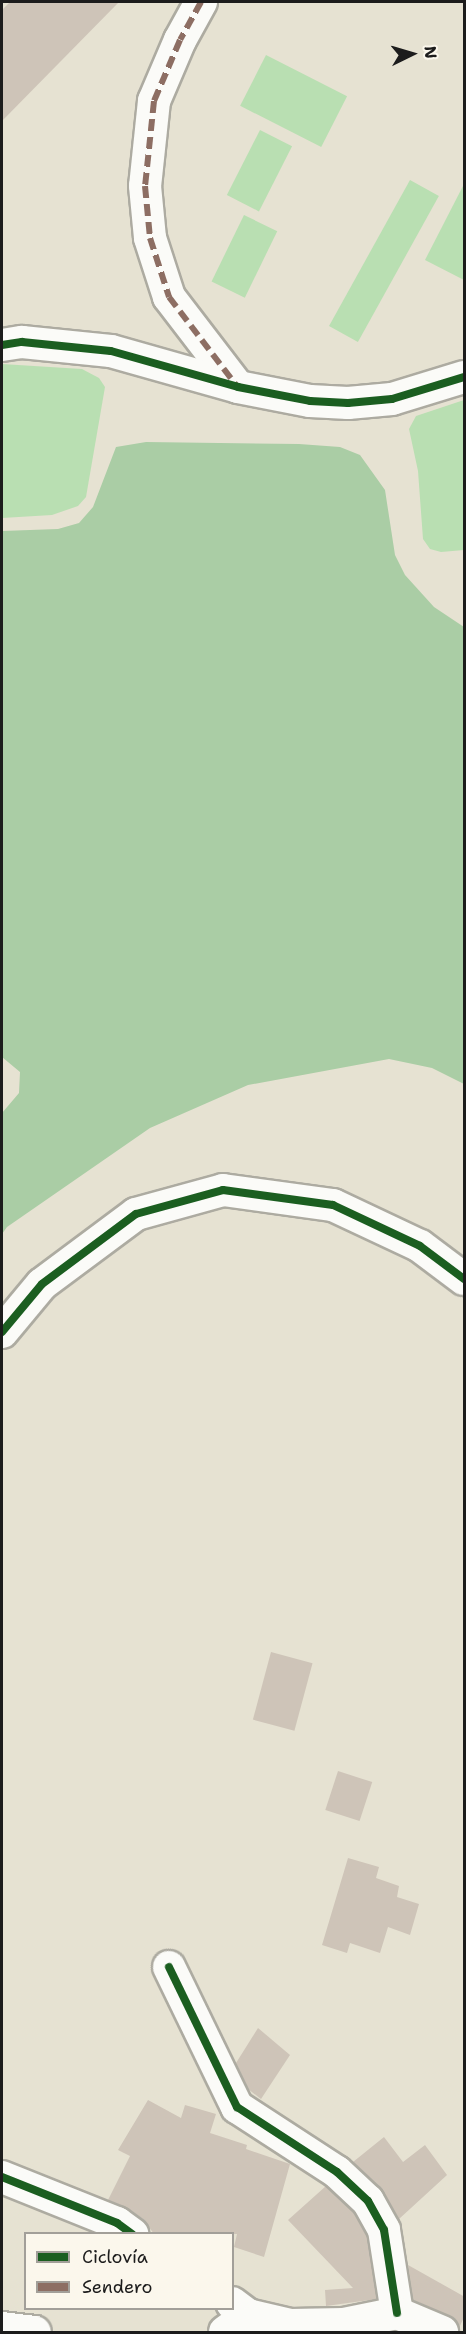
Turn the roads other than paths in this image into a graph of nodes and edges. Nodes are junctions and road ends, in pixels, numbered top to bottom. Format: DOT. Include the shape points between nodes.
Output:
graph roads {
  1 [pos="201,2"];
  2 [pos="2,345"];
  3 [pos="465,377"];
  4 [pos="238,387"];
  5 [pos="465,1279"];
  6 [pos="2,1332"];
  7 [pos="169,1967"];
  8 [pos="2,2177"];
  9 [pos="129,2232"];
  10 [pos="397,2313"];
  11 [pos="235,2317"];
  12 [pos="2,2328"];
  13 [pos="35,2332"];
  14 [pos="441,2332"];
  1 -- 4 [label="street" via="154,101 146,196 150,238 169,297"];
  2 -- 4 [label="street" via="22,342 111,351"];
  3 -- 4 [label="street" via="392,399 348,403 310,401"];
  5 -- 6 [label="street" via="420,1246 333,1205 223,1190 136,1214 42,1284"];
  7 -- 10 [label="street" via="237,2106 337,2172 368,2201 384,2230"];
  8 -- 9 [label="street" via="117,2223"];
  10 -- 11 [label="street" via="344,2324 291,2325"];
  10 -- 14 [label="street"];
  12 -- 13 [label="street"];
}
